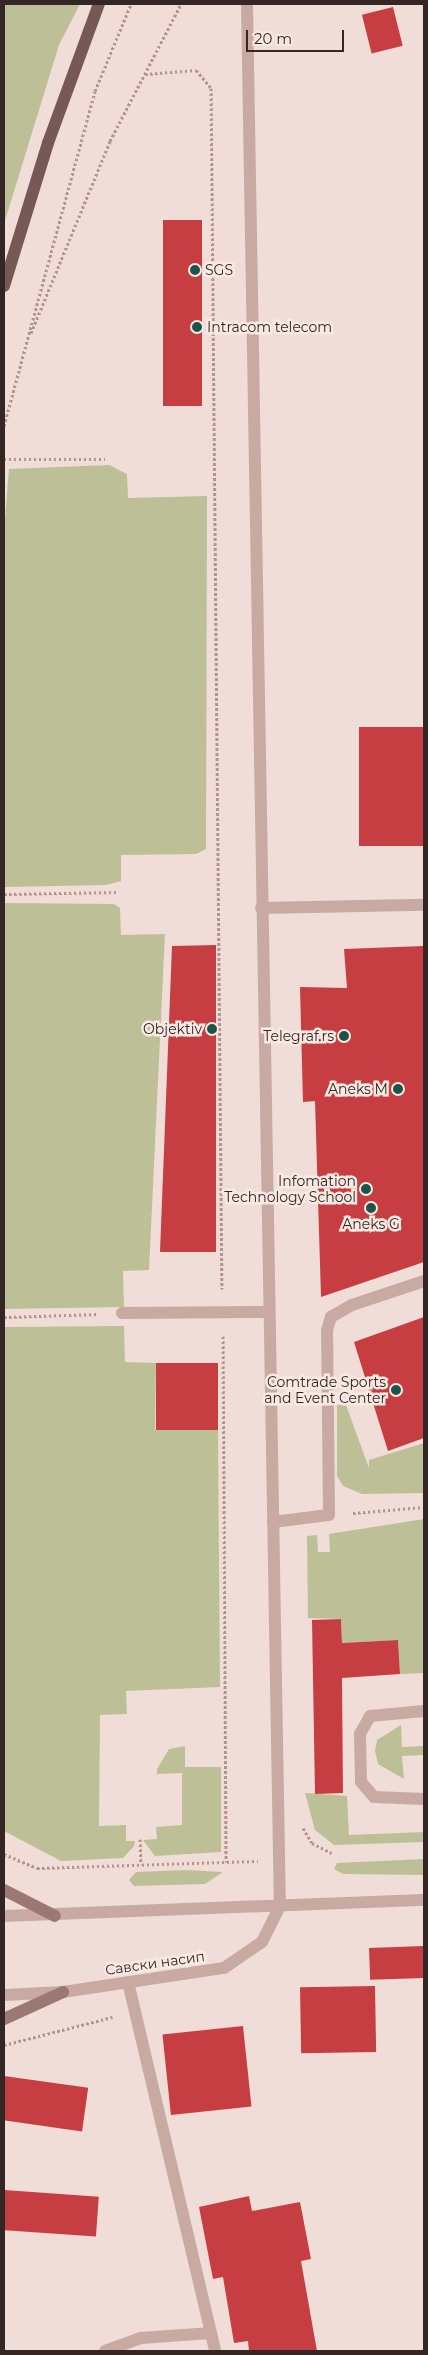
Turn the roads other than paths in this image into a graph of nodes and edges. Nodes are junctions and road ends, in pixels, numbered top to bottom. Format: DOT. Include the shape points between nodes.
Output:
graph roads {
  1 [pos="99,4"];
  2 [pos="247,4"];
  3 [pos="4,286"];
  4 [pos="424,905"];
  5 [pos="261,908"];
  6 [pos="424,1281"];
  7 [pos="268,1312"];
  8 [pos="122,1313"];
  9 [pos="273,1522"];
  10 [pos="424,1711"];
  11 [pos="424,1799"];
  12 [pos="4,1890"];
  13 [pos="424,1900"];
  14 [pos="280,1906"];
  15 [pos="4,1916"];
  16 [pos="55,1916"];
  17 [pos="128,1982"];
  18 [pos="63,1992"];
  19 [pos="4,1995"];
  20 [pos="4,2019"];
  21 [pos="211,2333"];
  22 [pos="105,2351"];
  23 [pos="215,2351"];
  1 -- 3 [label="main road" via="48,143"];
  2 -- 5 [label="street"];
  4 -- 5 [label="street"];
  5 -- 7 [label="street"];
  6 -- 9 [label="street" via="352,1305 331,1317 327,1337 329,1515"];
  7 -- 8 [label="street"];
  7 -- 9 [label="street"];
  9 -- 14 [label="street"];
  10 -- 11 [label="street" via="370,1716 360,1734 361,1782 374,1796"];
  12 -- 16 [label="main road"];
  13 -- 14 [label="street"];
  14 -- 16 [label="street"];
  14 -- 17 [label="street, Савски насип" via="262,1942 224,1968"];
  15 -- 16 [label="street"];
  17 -- 18 [label="street, Савски насип"];
  17 -- 21 [label="street"];
  18 -- 19 [label="street, Савски насип"];
  18 -- 20 [label="main road"];
  21 -- 22 [label="street" via="141,2338"];
  21 -- 23 [label="street"];
}
